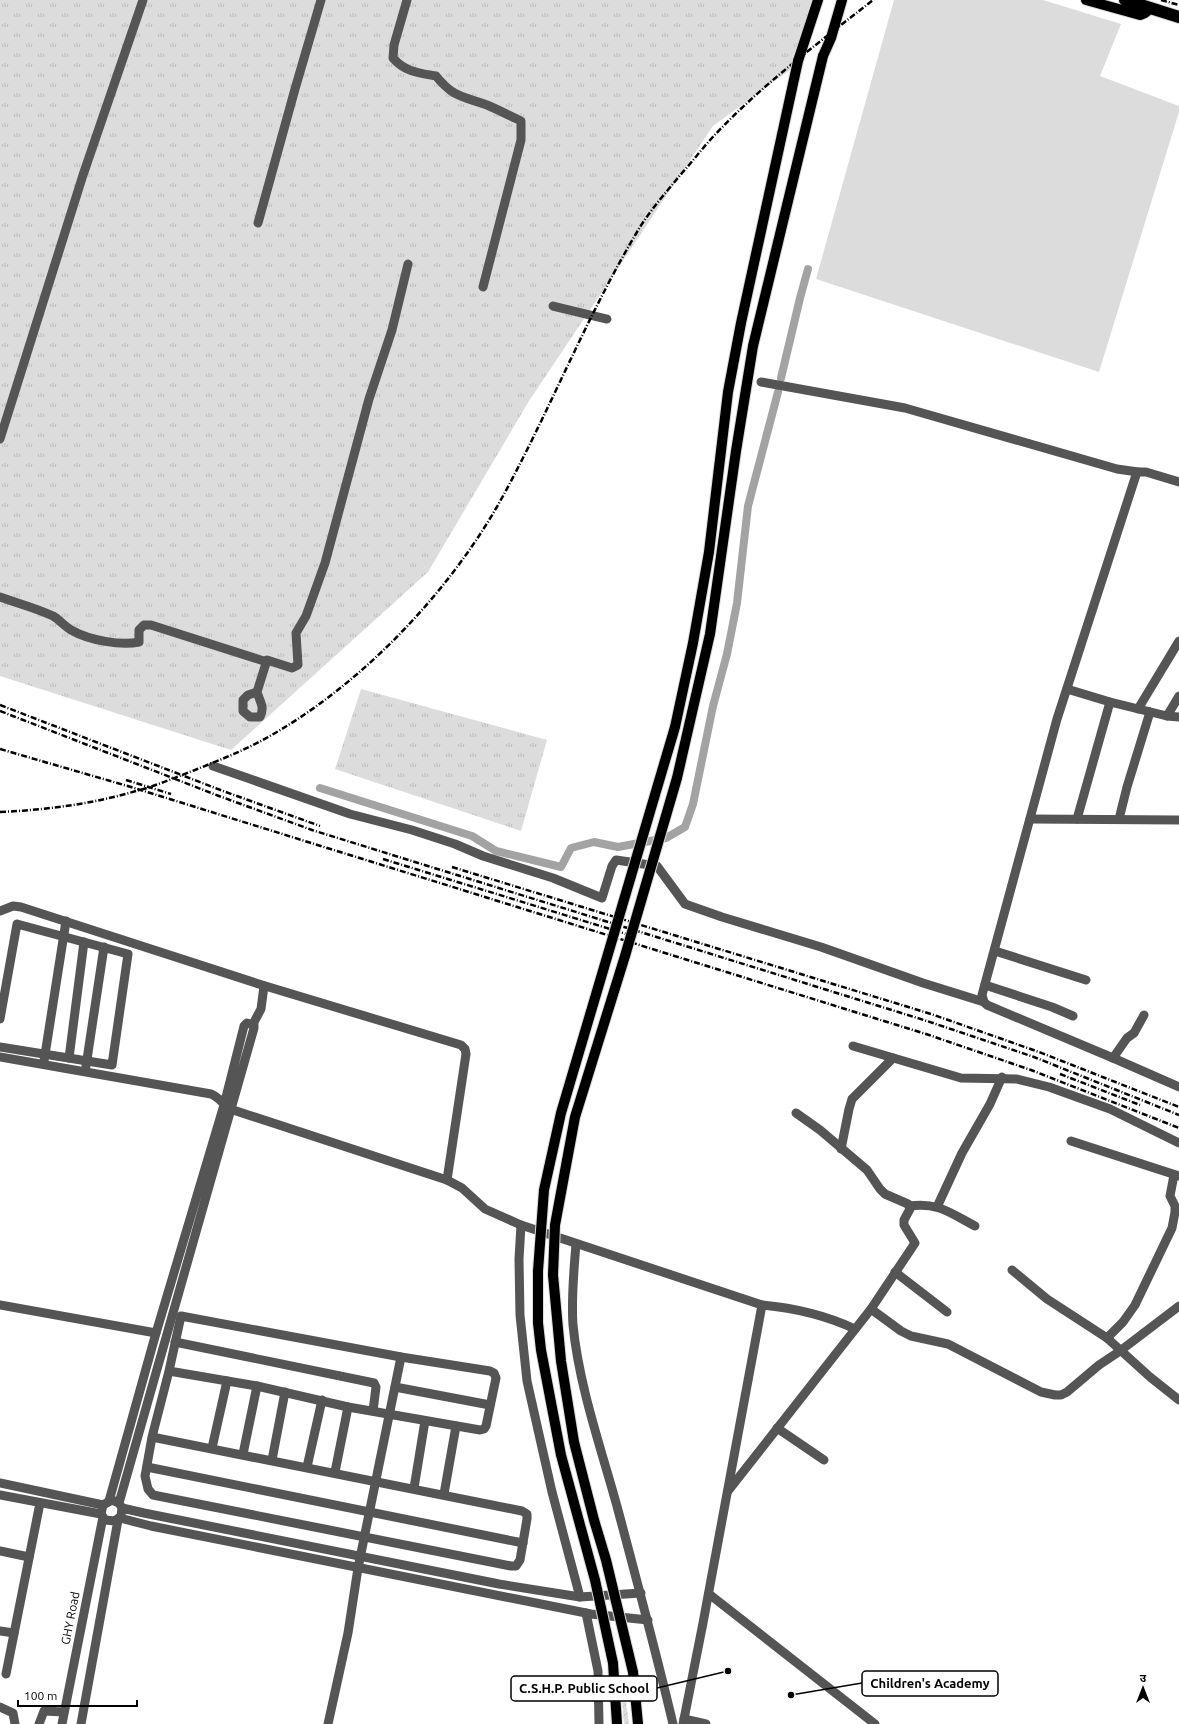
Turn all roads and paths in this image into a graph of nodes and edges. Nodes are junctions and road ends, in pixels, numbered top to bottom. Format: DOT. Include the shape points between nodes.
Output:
graph roads {
  1 [pos="143,0"];
  2 [pos="321,0"];
  3 [pos="407,0"];
  4 [pos="818,0"];
  5 [pos="842,0"];
  6 [pos="1086,0"];
  7 [pos="1125,0"];
  8 [pos="1146,7"];
  9 [pos="1179,17"];
  10 [pos="258,223"];
  11 [pos="408,264"];
  12 [pos="483,287"];
  13 [pos="553,306"];
  14 [pos="607,319"];
  15 [pos="761,382"];
  16 [pos="0,439"];
  17 [pos="1138,472"];
  18 [pos="1179,482"];
  19 [pos="0,597"];
  20 [pos="1179,641"];
  21 [pos="267,662"];
  22 [pos="1067,689"];
  23 [pos="257,692"];
  24 [pos="1179,696"];
  25 [pos="1110,702"];
  26 [pos="1138,709"];
  27 [pos="1150,712"];
  28 [pos="1166,716"];
  29 [pos="1179,717"];
  30 [pos="213,766"];
  31 [pos="1030,819"];
  32 [pos="1077,819"];
  33 [pos="1119,819"];
  34 [pos="1179,820"];
  35 [pos="0,911"];
  36 [pos="66,921"];
  37 [pos="106,934"];
  38 [pos="63,936"];
  39 [pos="84,942"];
  40 [pos="102,947"];
  41 [pos="995,951"];
  42 [pos="1086,980"];
  43 [pos="985,985"];
  44 [pos="264,986"];
  45 [pos="984,1002"];
  46 [pos="1144,1015"];
  47 [pos="1073,1016"];
  48 [pos="0,1019"];
  49 [pos="853,1046"];
  50 [pos="0,1047"];
  51 [pos="0,1057"];
  52 [pos="69,1058"];
  53 [pos="893,1058"];
  54 [pos="1113,1058"];
  55 [pos="44,1060"];
  56 [pos="87,1060"];
  57 [pos="85,1072"];
  58 [pos="1002,1077"];
  59 [pos="1178,1084"];
  60 [pos="227,1107"];
  61 [pos="796,1113"];
  62 [pos="1071,1141"];
  63 [pos="1179,1143"];
  64 [pos="841,1149"];
  65 [pos="1177,1176"];
  66 [pos="447,1180"];
  67 [pos="909,1206"];
  68 [pos="937,1207"];
  69 [pos="521,1225"];
  70 [pos="975,1226"];
  71 [pos="576,1244"];
  72 [pos="1012,1270"];
  73 [pos="896,1272"];
  74 [pos="0,1305"];
  75 [pos="762,1305"];
  76 [pos="1179,1306"];
  77 [pos="871,1309"];
  78 [pos="946,1312"];
  79 [pos="855,1329"];
  80 [pos="156,1333"];
  81 [pos="1107,1338"];
  82 [pos="175,1342"];
  83 [pos="1120,1351"];
  84 [pos="401,1357"];
  85 [pos="169,1371"];
  86 [pos="227,1381"];
  87 [pos="257,1386"];
  88 [pos="395,1387"];
  89 [pos="285,1392"];
  90 [pos="322,1400"];
  91 [pos="1179,1400"];
  92 [pos="490,1405"];
  93 [pos="348,1407"];
  94 [pos="372,1411"];
  95 [pos="389,1414"];
  96 [pos="425,1420"];
  97 [pos="456,1426"];
  98 [pos="777,1428"];
  99 [pos="152,1436"];
  100 [pos="212,1448"];
  101 [pos="243,1454"];
  102 [pos="272,1460"];
  103 [pos="824,1460"];
  104 [pos="147,1467"];
  105 [pos="307,1467"];
  106 [pos="335,1472"];
  107 [pos="376,1480"];
  108 [pos="0,1483"];
  109 [pos="414,1488"];
  110 [pos="727,1492"];
  111 [pos="444,1494"];
  112 [pos="0,1495"];
  113 [pos="40,1503"];
  114 [pos="106,1503"];
  115 [pos="120,1505"];
  116 [pos="370,1512"];
  117 [pos="102,1516"];
  118 [pos="119,1519"];
  119 [pos="364,1537"];
  120 [pos="523,1543"];
  121 [pos="0,1551"];
  122 [pos="29,1557"];
  123 [pos="361,1557"];
  124 [pos="358,1568"];
  125 [pos="641,1593"];
  126 [pos="709,1594"];
  127 [pos="580,1597"];
  128 [pos="586,1613"];
  129 [pos="648,1620"];
  130 [pos="0,1631"];
  131 [pos="14,1633"];
  132 [pos="6,1674"];
  133 [pos="0,1707"];
  134 [pos="64,1712"];
  135 [pos="683,1722"];
  136 [pos="15,1724"];
  137 [pos="39,1724"];
  138 [pos="62,1724"];
  139 [pos="81,1724"];
  140 [pos="328,1724"];
  141 [pos="599,1724"];
  142 [pos="617,1724"];
  143 [pos="638,1724"];
  144 [pos="673,1724"];
  145 [pos="706,1724"];
  146 [pos="875,1724"];
  1 -- 16 [label="street" via="83,175"];
  2 -- 10 [label="street"];
  3 -- 12 [label="street" via="394,45 393,58 400,66 417,73 436,76 460,97 486,105 521,121 521,140"];
  4 -- 142 [label="main road, bridge" via="798,61 741,323 728,392 708,552 693,643 675,727 561,1113 544,1190 538,1271 541,1350 562,1455 595,1580 613,1663"];
  5 -- 143 [label="main road, bridge" via="823,56 753,346 710,634 677,778 575,1117 555,1226 553,1275 561,1361 574,1442 634,1672"];
  6 -- 8 [label="main road" via="1140,14 1145,14"];
  7 -- 8 [label="highway"];
  8 -- 9 [label="highway"];
  11 -- 21 [label="street" via="392,330 369,399 325,563 306,616 296,633 298,666 292,668"];
  13 -- 14 [label="street"];
  15 -- 17 [label="street" via="905,408 1117,469"];
  17 -- 18 [label="street"];
  17 -- 22 [label="street"];
  19 -- 21 [label="street" via="54,616 74,632 105,641 131,644 139,642 139,630 144,625 151,625"];
  20 -- 26 [label="street"];
  21 -- 23 [label="street"];
  22 -- 25 [label="street"];
  22 -- 31 [label="street"];
  24 -- 28 [label="street"];
  25 -- 26 [label="street"];
  25 -- 32 [label="street"];
  26 -- 27 [label="street"];
  27 -- 28 [label="street"];
  27 -- 33 [label="street"];
  28 -- 29 [label="street"];
  30 -- 45 [label="street" via="350,814 456,844 602,898 616,860 657,866 685,904"];
  31 -- 32 [label="street"];
  31 -- 41 [label="street"];
  32 -- 33 [label="street"];
  33 -- 34 [label="street"];
  35 -- 36 [label="street" via="14,906 21,907"];
  36 -- 37 [label="street"];
  36 -- 38 [label="street"];
  37 -- 40 [label="street"];
  37 -- 44 [label="street"];
  38 -- 39 [label="street"];
  38 -- 48 [label="street" via="17,924"];
  38 -- 55 [label="street"];
  39 -- 40 [label="street"];
  39 -- 52 [label="street"];
  40 -- 56 [label="street"];
  40 -- 56 [label="street" via="128,954 112,1065"];
  41 -- 42 [label="street"];
  41 -- 43 [label="street"];
  43 -- 45 [label="street" via="982,995"];
  43 -- 47 [label="street"];
  44 -- 60 [label="street" via="261,1009 253,1024 247,1023 244,1026"];
  44 -- 66 [label="street" via="463,1047 466,1054"];
  45 -- 54 [label="street"];
  46 -- 54 [label="street" via="1134,1033 1127,1038"];
  49 -- 53 [label="street"];
  50 -- 55 [label="street"];
  51 -- 55 [label="street"];
  52 -- 55 [label="street"];
  52 -- 56 [label="street"];
  53 -- 58 [label="street" via="961,1078"];
  53 -- 64 [label="street" via="852,1099"];
  54 -- 59 [label="street"];
  55 -- 57 [label="street"];
  56 -- 57 [label="street"];
  57 -- 60 [label="street" via="203,1092 215,1096"];
  58 -- 63 [label="street" via="1030,1081 1076,1096 1110,1109"];
  58 -- 68 [label="street"];
  60 -- 66 [label="street"];
  60 -- 80 [label="street"];
  60 -- 115 [label="street" via="188,1264"];
  61 -- 64 [label="street"];
  62 -- 65 [label="street"];
  64 -- 67 [label="street" via="867,1170 880,1189"];
  65 -- 81 [label="street" via="1170,1196 1175,1212 1172,1228 1135,1305"];
  66 -- 69 [label="street" via="462,1188 485,1209"];
  67 -- 68 [label="street" via="926,1204"];
  67 -- 73 [label="street" via="904,1226 914,1243"];
  68 -- 70 [label="street"];
  69 -- 71 [label="street"];
  69 -- 127 [label="street" via="520,1315 527,1382 552,1492"];
  71 -- 75 [label="street"];
  71 -- 125 [label="street" via="573,1325 580,1368"];
  72 -- 81 [label="street" via="1047,1299"];
  73 -- 77 [label="street"];
  73 -- 78 [label="street"];
  74 -- 80 [label="street"];
  75 -- 79 [label="street" via="808,1312 839,1321"];
  75 -- 110 [label="street"];
  76 -- 83 [label="street"];
  77 -- 79 [label="street"];
  77 -- 83 [label="street" via="911,1336 948,1344 1047,1394 1061,1395 1067,1392"];
  79 -- 98 [label="street"];
  80 -- 114 [label="street"];
  81 -- 83 [label="street"];
  82 -- 84 [label="street" via="181,1316"];
  82 -- 85 [label="street"];
  82 -- 94 [label="street" via="374,1383 376,1387"];
  83 -- 91 [label="street"];
  84 -- 88 [label="street"];
  84 -- 92 [label="street" via="494,1373 496,1378"];
  85 -- 86 [label="street"];
  85 -- 99 [label="street"];
  86 -- 87 [label="street"];
  86 -- 100 [label="street"];
  87 -- 89 [label="street"];
  87 -- 101 [label="street"];
  88 -- 92 [label="street"];
  88 -- 95 [label="street"];
  89 -- 90 [label="street"];
  89 -- 102 [label="street"];
  90 -- 93 [label="street"];
  90 -- 105 [label="street"];
  92 -- 97 [label="street" via="484,1429"];
  93 -- 94 [label="street"];
  93 -- 106 [label="street"];
  94 -- 95 [label="street"];
  95 -- 96 [label="street"];
  95 -- 107 [label="street"];
  96 -- 97 [label="street"];
  96 -- 109 [label="street"];
  97 -- 111 [label="street"];
  98 -- 103 [label="street"];
  98 -- 110 [label="street"];
  99 -- 100 [label="street"];
  99 -- 104 [label="street"];
  100 -- 101 [label="street"];
  101 -- 102 [label="street"];
  102 -- 105 [label="street"];
  104 -- 116 [label="street"];
  104 -- 119 [label="street" via="145,1476 148,1489 153,1495"];
  105 -- 106 [label="street"];
  106 -- 107 [label="street"];
  107 -- 109 [label="street"];
  107 -- 116 [label="street"];
  108 -- 114 [label="street"];
  109 -- 111 [label="street"];
  110 -- 126 [label="street"];
  111 -- 120 [label="street" via="524,1512 527,1519"];
  112 -- 113 [label="street"];
  113 -- 117 [label="street"];
  113 -- 122 [label="street"];
  114 -- 115 [label="street" via="112,1500"];
  114 -- 117 [label="street"];
  115 -- 118 [label="street" via="122,1513"];
  115 -- 123 [label="street"];
  116 -- 119 [label="street"];
  116 -- 120 [label="street"];
  117 -- 118 [label="street" via="111,1522"];
  117 -- 134 [label="street, GHY Road"];
  118 -- 124 [label="street"];
  118 -- 139 [label="street"];
  119 -- 120 [label="street" via="511,1566 516,1566 520,1560"];
  119 -- 123 [label="street"];
  121 -- 122 [label="street"];
  122 -- 131 [label="street"];
  123 -- 124 [label="street"];
  123 -- 127 [label="street"];
  124 -- 128 [label="street"];
  124 -- 140 [label="street" via="348,1634"];
  125 -- 127 [label="street"];
  125 -- 129 [label="street"];
  126 -- 135 [label="street"];
  126 -- 146 [label="street"];
  128 -- 129 [label="street"];
  128 -- 141 [label="street" via="598,1671"];
  129 -- 144 [label="street"];
  130 -- 131 [label="street"];
  131 -- 132 [label="street"];
  133 -- 136 [label="street" via="14,1713"];
  134 -- 137 [label="street" via="44,1711"];
  134 -- 138 [label="street, GHY Road"];
  135 -- 145 [label="street"];
}
